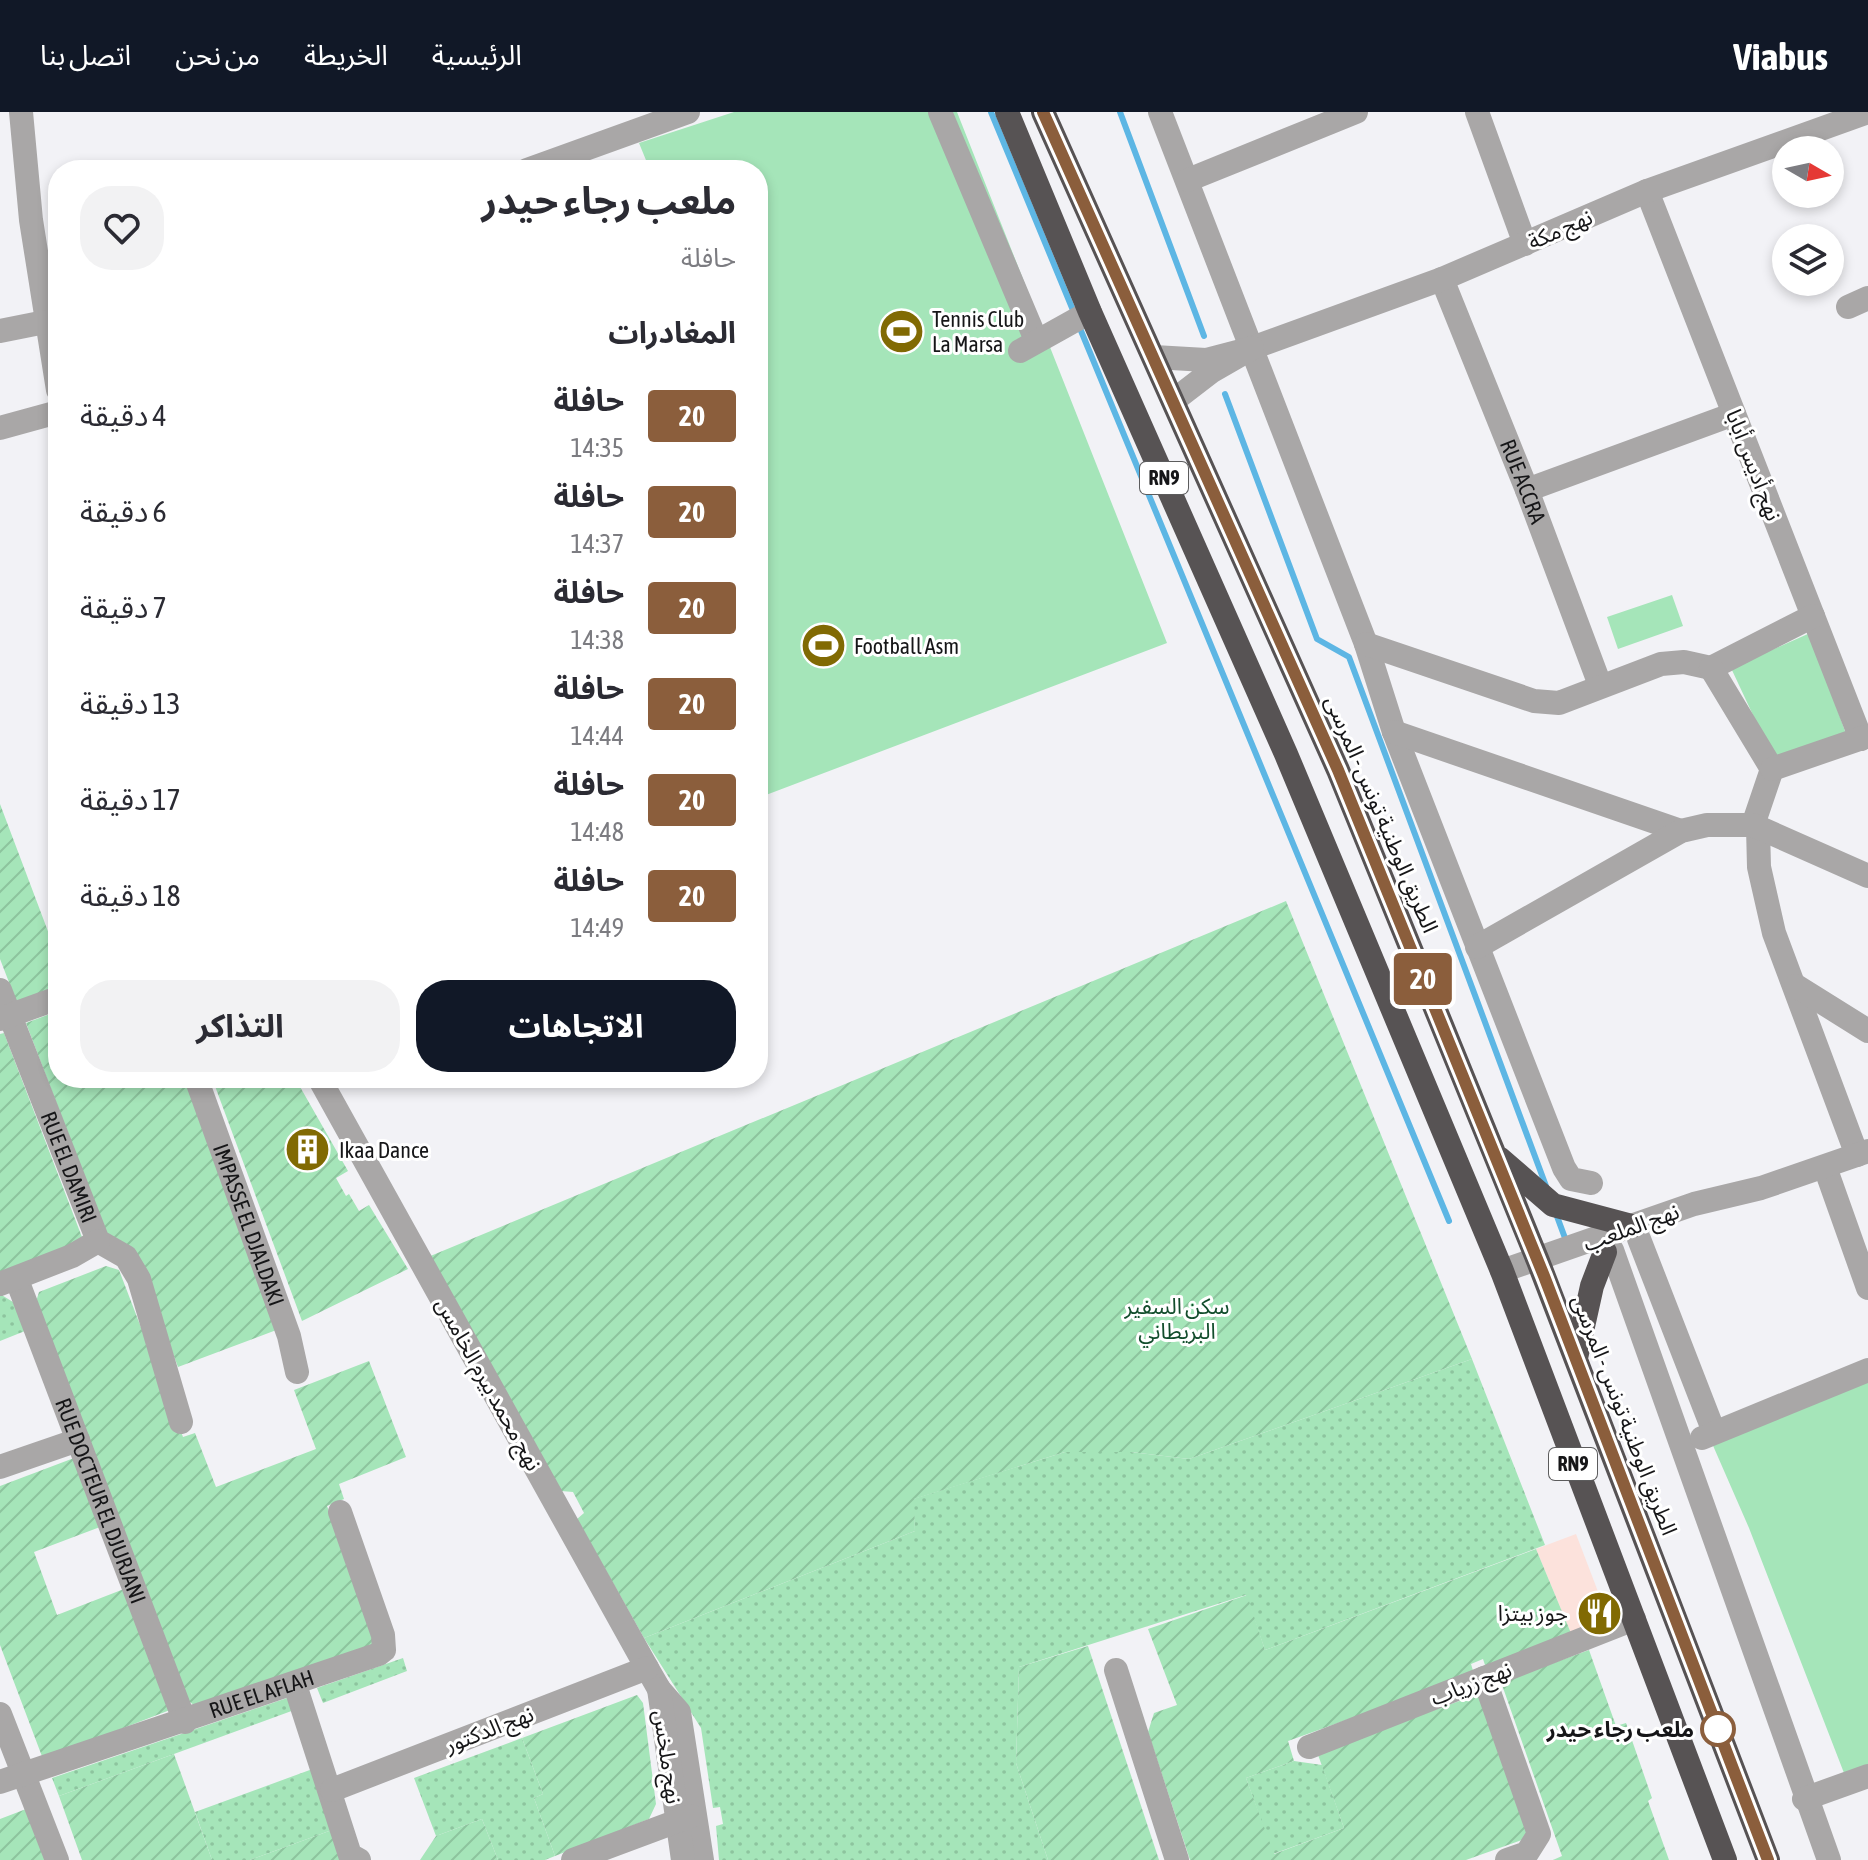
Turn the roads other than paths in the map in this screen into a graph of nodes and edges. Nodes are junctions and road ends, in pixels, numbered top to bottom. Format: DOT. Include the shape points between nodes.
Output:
graph roads {
  1 [pos="21,112"];
  2 [pos="688,112"];
  3 [pos="940,112"];
  4 [pos="1007,112"];
  5 [pos="1043,112"];
  6 [pos="1160,112"];
  7 [pos="1356,112"];
  8 [pos="1477,112"];
  9 [pos="1868,112"];
  10 [pos="555,160"];
  11 [pos="1188,180"];
  12 [pos="1647,191"];
  13 [pos="1525,244"];
  14 [pos="1442,279"];
  15 [pos="1090,312"];
  16 [pos="45,322"];
  17 [pos="48,330"];
  18 [pos="0,331"];
  19 [pos="1252,348"];
  20 [pos="1154,357"];
  21 [pos="1173,401"];
  22 [pos="1734,414"];
  23 [pos="48,415"];
  24 [pos="0,428"];
  25 [pos="1527,490"];
  26 [pos="1813,616"];
  27 [pos="1366,644"];
  28 [pos="1711,668"];
  29 [pos="1600,685"];
  30 [pos="1394,732"];
  31 [pos="1864,737"];
  32 [pos="1772,769"];
  33 [pos="1755,827"];
  34 [pos="1681,831"];
  35 [pos="1868,876"];
  36 [pos="1477,947"];
  37 [pos="1796,986"];
  38 [pos="0,990"];
  39 [pos="48,1002"];
  40 [pos="6,1017"];
  41 [pos="1868,1031"];
  42 [pos="200,1088"];
  43 [pos="325,1088"];
  44 [pos="1863,1153"];
  45 [pos="1495,1155"];
  46 [pos="1825,1167"];
  47 [pos="1591,1183"];
  48 [pos="1636,1232"];
  49 [pos="98,1241"];
  50 [pos="1608,1251"];
  51 [pos="1541,1268"];
  52 [pos="1505,1279"];
  53 [pos="9,1282"];
  54 [pos="1868,1288"];
  55 [pos="1576,1361"];
  56 [pos="1868,1370"];
  57 [pos="297,1372"];
  58 [pos="181,1422"];
  59 [pos="1714,1432"];
  60 [pos="78,1440"];
  61 [pos="1682,1448"];
  62 [pos="0,1467"];
  63 [pos="340,1512"];
  64 [pos="1634,1619"];
  65 [pos="647,1668"];
  66 [pos="1116,1670"];
  67 [pos="1484,1678"];
  68 [pos="295,1685"];
  69 [pos="659,1689"];
  70 [pos="0,1714"];
  71 [pos="185,1722"];
  72 [pos="1309,1747"];
  73 [pos="24,1774"];
  74 [pos="1868,1776"];
  75 [pos="0,1782"];
  76 [pos="332,1790"];
  77 [pos="1804,1799"];
  78 [pos="686,1818"];
  79 [pos="352,1858"];
  80 [pos="57,1860"];
  81 [pos="573,1860"];
  82 [pos="683,1860"];
  83 [pos="702,1860"];
  84 [pos="1177,1860"];
  85 [pos="1507,1860"];
  86 [pos="1725,1860"];
  87 [pos="1768,1860"];
  88 [pos="1829,1860"];
  1 -- 16 [label="street"];
  2 -- 10 [label="street"];
  3 -- 15 [label="street" via="1028,345"];
  4 -- 15 [label="highway, RN9"];
  5 -- 20 [label="highway, الطريق الوطنية تونس - المرسى / RN9"];
  6 -- 11 [label="street"];
  7 -- 11 [label="street"];
  8 -- 13 [label="street"];
  9 -- 12 [label="street, نهج مكة"];
  11 -- 19 [label="street"];
  12 -- 13 [label="street, نهج مكة"];
  12 -- 22 [label="street, نهج أديس أبابا"];
  13 -- 14 [label="street, نهج مكة"];
  14 -- 19 [label="street, نهج مكة"];
  14 -- 25 [label="street, RUE ACCRA"];
  15 -- 52 [label="highway, RN9" via="1286,754"];
  16 -- 17 [label="street"];
  16 -- 18 [label="street"];
  19 -- 20 [label="street" via="1206,360"];
  19 -- 21 [label="street"];
  19 -- 27 [label="street"];
  20 -- 21 [label="highway, الطريق الوطنية تونس - المرسى / RN9"];
  21 -- 45 [label="highway, الطريق الوطنية تونس - المرسى / RN9" via="1338,770"];
  22 -- 25 [label="street"];
  22 -- 26 [label="street, نهج أديس أبابا"];
  23 -- 24 [label="street"];
  25 -- 29 [label="street, RUE ACCRA"];
  26 -- 28 [label="street"];
  26 -- 31 [label="street, نهج أديس أبابا"];
  27 -- 29 [label="street" via="1534,701 1559,703"];
  27 -- 30 [label="street"];
  28 -- 29 [label="street" via="1661,664"];
  28 -- 32 [label="street"];
  30 -- 34 [label="street"];
  30 -- 36 [label="street"];
  31 -- 32 [label="street"];
  32 -- 33 [label="street"];
  33 -- 34 [label="street" via="1707,825"];
  33 -- 35 [label="street"];
  33 -- 37 [label="street" via="1774,933"];
  34 -- 36 [label="street"];
  36 -- 47 [label="street" via="1564,1168 1571,1179"];
  37 -- 41 [label="street"];
  37 -- 44 [label="street"];
  38 -- 40 [label="street, RUE EL DAMIRI"];
  39 -- 40 [label="street"];
  40 -- 49 [label="street, RUE EL DAMIRI"];
  42 -- 57 [label="street, IMPASSE EL DJALDAKI" via="289,1336"];
  43 -- 65 [label="street, نهج محمد بيرم الخامس"];
  44 -- 46 [label="street, نهج الملعب"];
  45 -- 48 [label="highway" via="1553,1205"];
  45 -- 51 [label="highway, الطريق الوطنية تونس - المرسى / RN9"];
  46 -- 48 [label="street, نهج الملعب" via="1694,1204"];
  46 -- 54 [label="street"];
  48 -- 50 [label="street, نهج الملعب"];
  48 -- 51 [label="street, نهج الملعب"];
  48 -- 59 [label="street"];
  49 -- 53 [label="street"];
  49 -- 58 [label="street, RUE EL DAMIRI" via="126,1257 139,1279"];
  50 -- 51 [label="street, نهج الملعب"];
  50 -- 55 [label="highway" via="1592,1286"];
  50 -- 61 [label="street"];
  51 -- 52 [label="street, نهج الملعب"];
  51 -- 55 [label="highway, الطريق الوطنية تونس - المرسى / RN9"];
  52 -- 64 [label="highway, RN9"];
  53 -- 60 [label="street, RUE DOCTEUR EL DJURJANI"];
  55 -- 87 [label="highway, الطريق الوطنية تونس - المرسى / RN9"];
  56 -- 59 [label="street"];
  59 -- 61 [label="street"];
  60 -- 62 [label="street"];
  60 -- 71 [label="street, RUE DOCTEUR EL DJURJANI"];
  61 -- 77 [label="street"];
  63 -- 68 [label="street, RUE EL AFLAH" via="384,1650"];
  64 -- 67 [label="street, نهج زرياب"];
  64 -- 86 [label="highway, RN9"];
  65 -- 69 [label="street, نهج محمد بيرم الخامس"];
  65 -- 76 [label="street, نهج الدكتور"];
  66 -- 84 [label="street"];
  67 -- 72 [label="street, نهج زرياب"];
  67 -- 85 [label="street" via="1539,1834 1527,1853"];
  68 -- 71 [label="street, RUE EL AFLAH"];
  68 -- 76 [label="street"];
  69 -- 78 [label="street, نهج ملخس" via="679,1712"];
  70 -- 73 [label="street"];
  71 -- 73 [label="street, RUE EL AFLAH"];
  73 -- 75 [label="street, RUE EL AFLAH"];
  73 -- 80 [label="street"];
  74 -- 77 [label="street"];
  76 -- 79 [label="street"];
  77 -- 88 [label="street"];
  78 -- 81 [label="street"];
  78 -- 82 [label="street, نهج ملخس"];
  78 -- 83 [label="street, نهج ملخس"];
}
